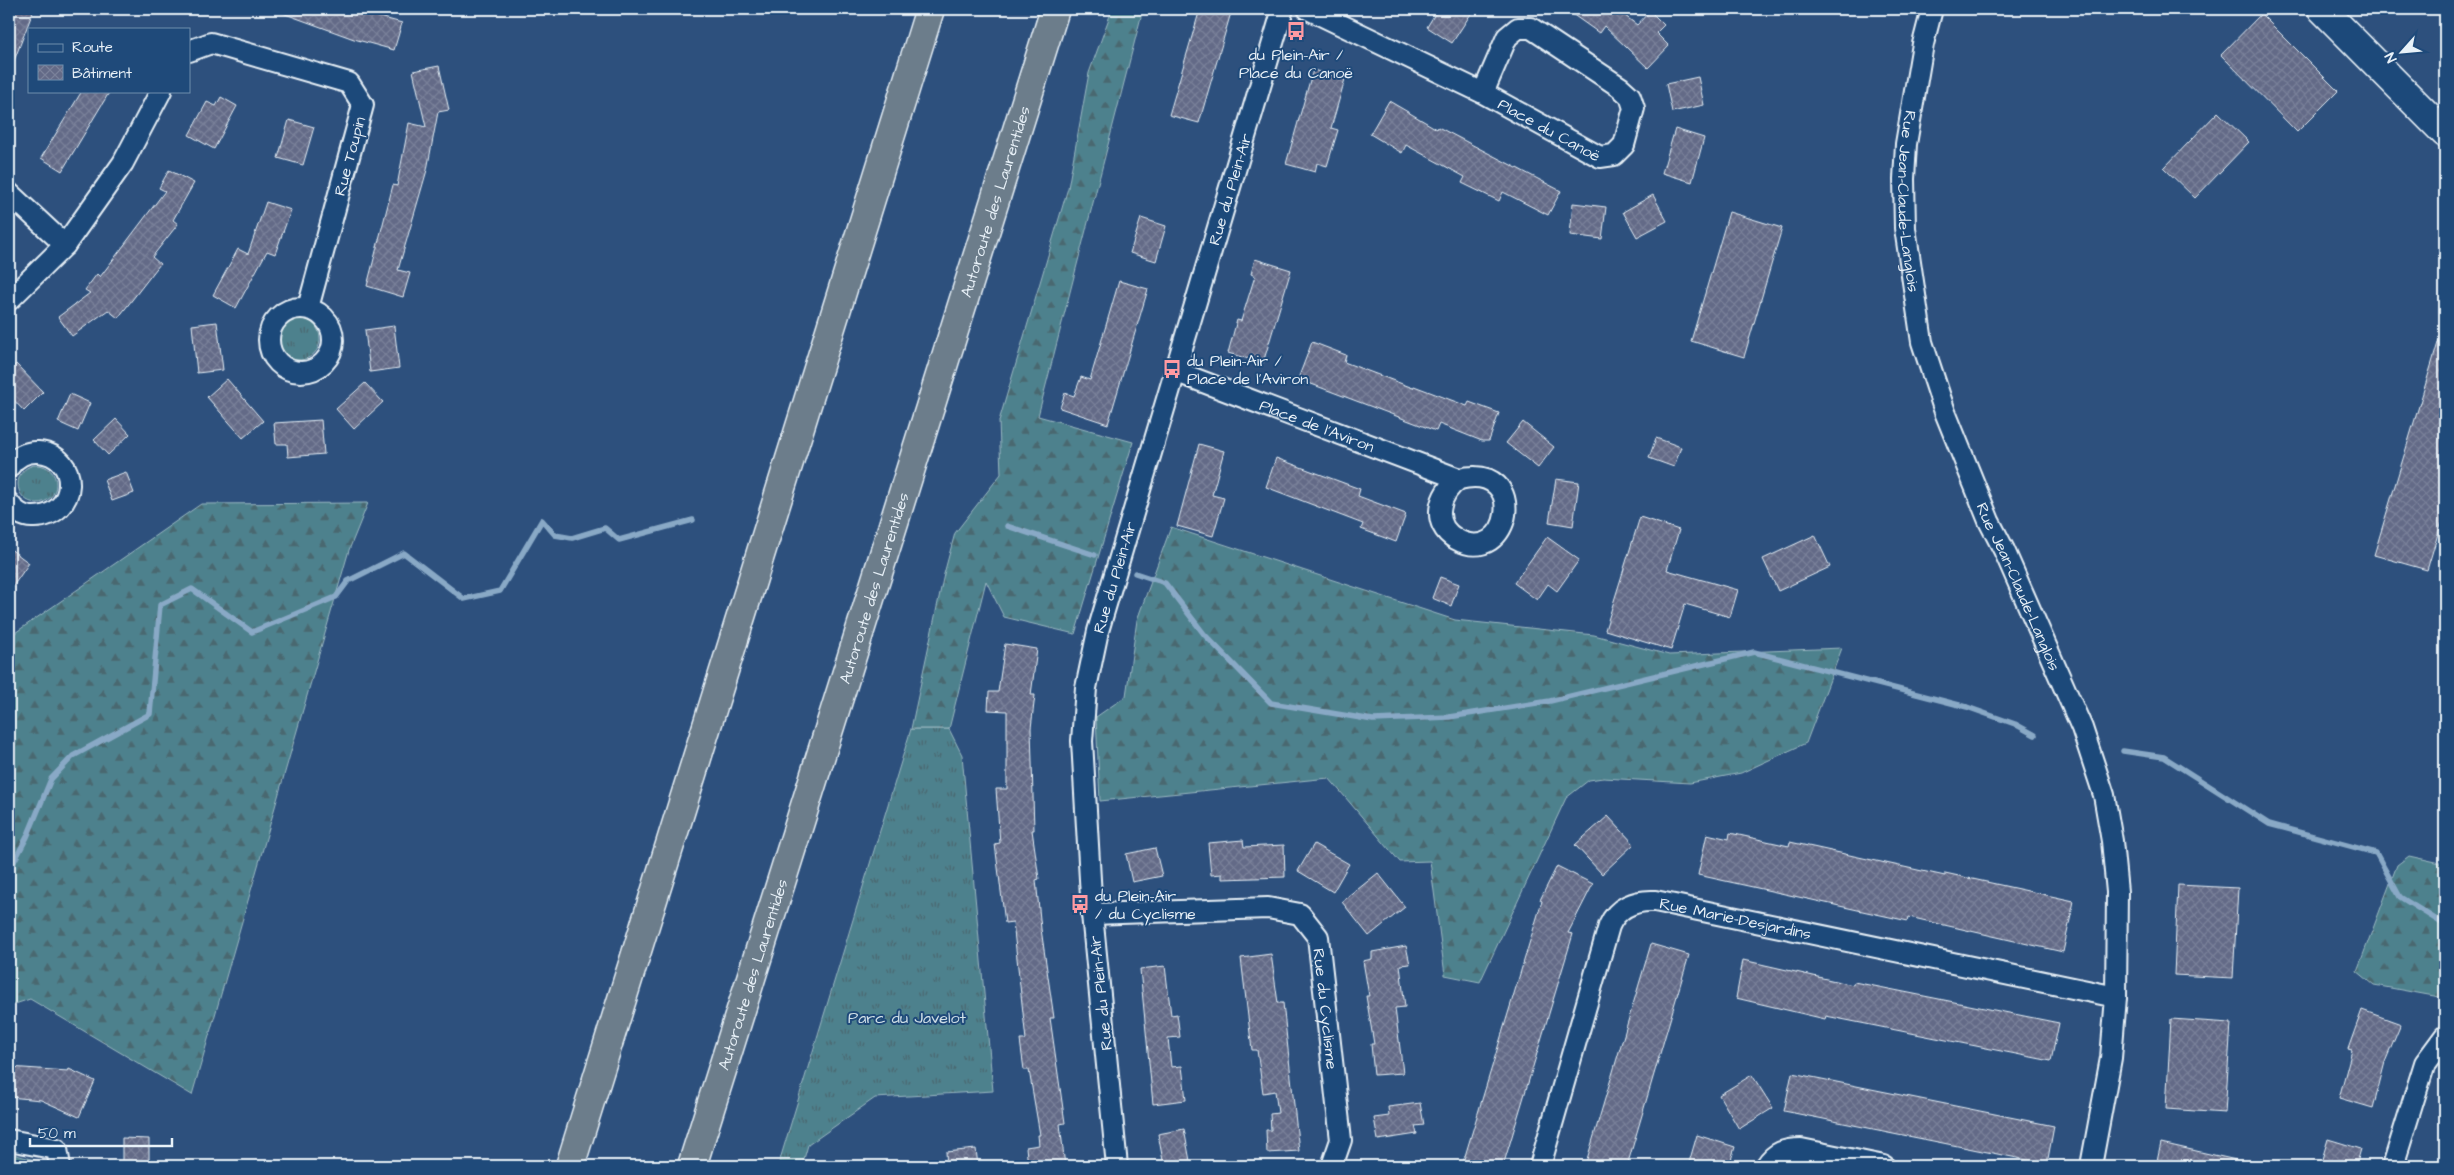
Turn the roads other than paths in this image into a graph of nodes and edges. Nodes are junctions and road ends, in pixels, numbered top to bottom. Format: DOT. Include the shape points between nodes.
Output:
graph roads {
  1 [pos="930,9"];
  2 [pos="1055,9"];
  3 [pos="1283,9"];
  4 [pos="1308,9"];
  5 [pos="1932,9"];
  6 [pos="2322,9"];
  7 [pos="190,51"];
  8 [pos="161,92"];
  9 [pos="1483,93"];
  10 [pos="2445,133"];
  11 [pos="9,193"];
  12 [pos="65,245"];
  13 [pos="9,300"];
  14 [pos="308,308"];
  15 [pos="1177,372"];
  16 [pos="10,463"];
  17 [pos="1459,479"];
  18 [pos="9,503"];
  19 [pos="1092,914"];
  20 [pos="2116,997"];
  21 [pos="2445,1036"];
  22 [pos="9,1140"];
  23 [pos="60,1166"];
  24 [pos="570,1166"];
  25 [pos="692,1166"];
  26 [pos="1117,1166"];
  27 [pos="1332,1166"];
  28 [pos="1540,1166"];
  29 [pos="1766,1166"];
  30 [pos="1884,1166"];
  31 [pos="2091,1166"];
  32 [pos="2393,1166"];
  1 -- 24 [label="highway"];
  2 -- 25 [label="highway, Autoroute des Laurentides"];
  3 -- 15 [label="street, Rue du Plein-Air"];
  4 -- 9 [label="street, Place du Canoë"];
  5 -- 20 [label="street, Rue Jean-Claude-Langlois" via="1906,144 1904,179 1905,228 1922,342 1945,412 1986,513 2082,728 2104,795 2117,892"];
  6 -- 10 [label="street"];
  7 -- 14 [label="street, Rue Toupin" via="211,43 349,83 363,105"];
  8 -- 12 [label="street" via="123,163"];
  9 -- 9 [label="street, Place du Canoë" via="1600,157 1614,155 1624,146 1634,108 1630,96 1620,86 1531,28 1518,28 1506,37"];
  11 -- 12 [label="street"];
  12 -- 13 [label="street"];
  15 -- 17 [label="street, Place de l'Aviron"];
  15 -- 19 [label="street, Rue du Plein-Air" via="1098,631 1086,688 1082,741"];
  16 -- 18 [label="street" via="22,454 45,452 61,462 70,484 67,499 60,508 45,517 30,518"];
  19 -- 26 [label="street, Rue du Plein-Air"];
  19 -- 27 [label="street, Rue du Cyclisme" via="1268,908 1300,914 1318,937 1341,1140"];
  20 -- 28 [label="street, Rue Marie-Desjardins" via="1655,901 1633,903 1612,918 1609,926"];
  20 -- 31 [label="street, Rue Jean-Claude-Langlois" via="2111,1058"];
  21 -- 32 [label="street" via="2425,1063"];
  22 -- 23 [label="street" via="57,1149"];
  29 -- 30 [label="street" via="1778,1153 1788,1149"];
}
